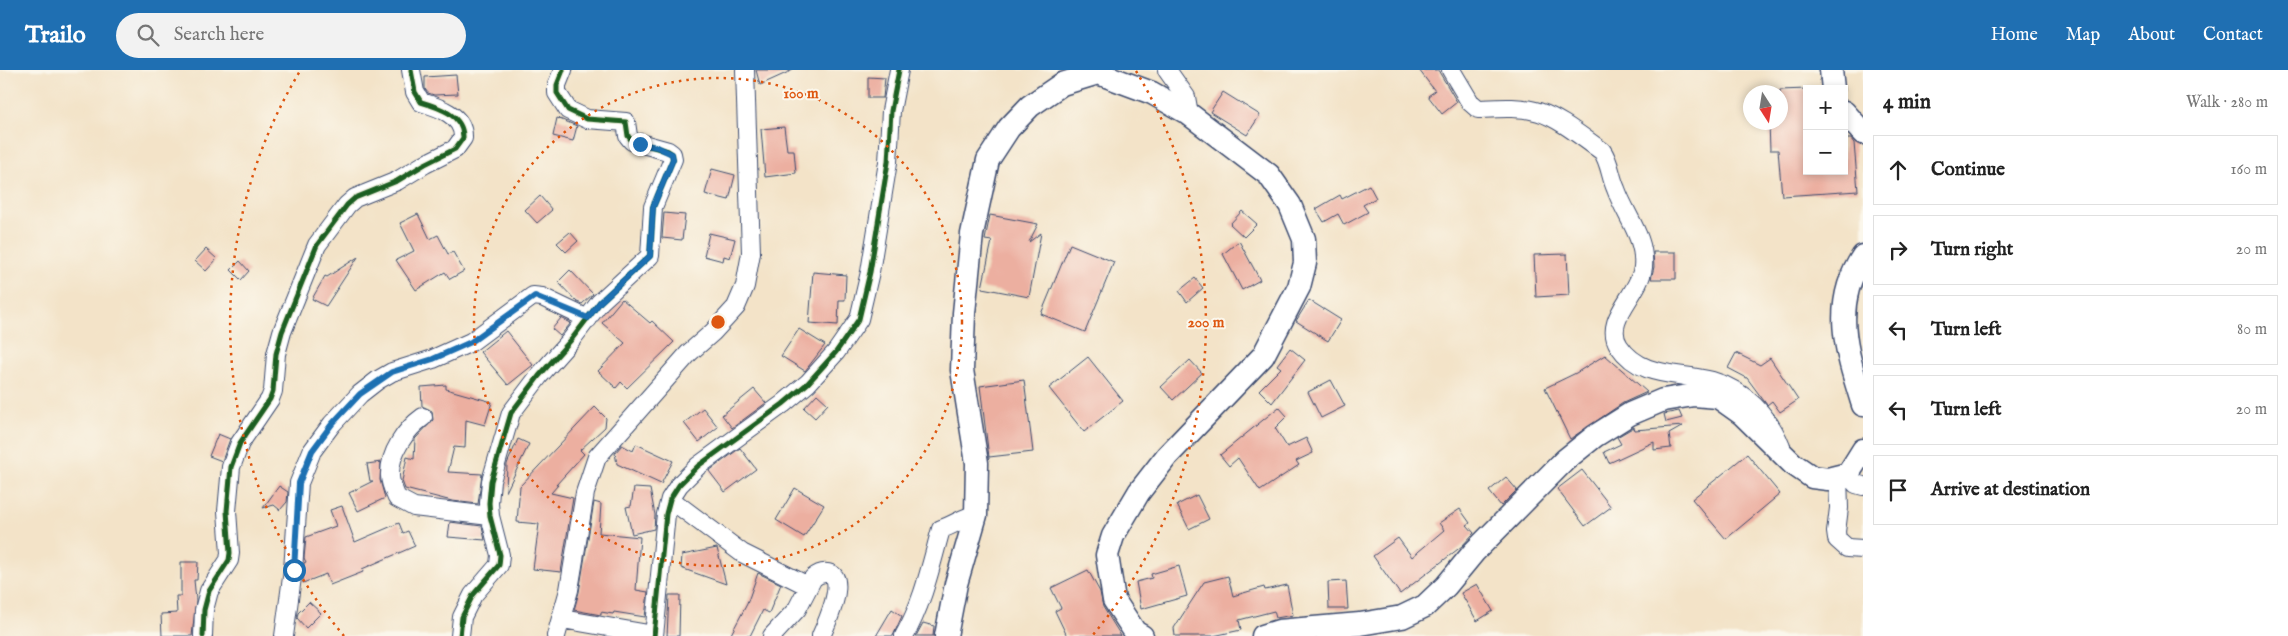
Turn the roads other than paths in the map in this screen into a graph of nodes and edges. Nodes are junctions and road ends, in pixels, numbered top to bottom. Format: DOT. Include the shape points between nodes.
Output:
graph roads {
  1 [pos="411,70"];
  2 [pos="562,70"];
  3 [pos="745,70"];
  4 [pos="899,70"];
  5 [pos="1167,70"];
  6 [pos="1451,70"];
  7 [pos="1831,70"];
  8 [pos="1833,85"];
  9 [pos="1189,114"];
  10 [pos="1848,116"];
  11 [pos="1863,132"];
  12 [pos="1863,256"];
  13 [pos="588,318"];
  14 [pos="1863,405"];
  15 [pos="423,417"];
  16 [pos="1863,450"];
  17 [pos="1784,455"];
  18 [pos="1850,479"];
  19 [pos="670,499"];
  20 [pos="976,514"];
  21 [pos="490,516"];
  22 [pos="1863,549"];
  23 [pos="808,586"];
  24 [pos="562,619"];
  25 [pos="654,635"];
  26 [pos="203,636"];
  27 [pos="284,636"];
  28 [pos="460,636"];
  29 [pos="556,636"];
  30 [pos="772,636"];
  31 [pos="821,636"];
  32 [pos="904,636"];
  33 [pos="946,636"];
  34 [pos="1142,636"];
  35 [pos="1263,636"];
  1 -- 26 [label="street" via="420,102 443,109 462,127 464,138 455,149 397,181 355,198 346,205 317,245 282,332 270,399 240,443 231,467 227,511 229,560 208,591"];
  2 -- 13 [label="street" via="557,94 568,110 587,119 626,122 632,141 668,151 673,159 653,207 650,256 600,302"];
  3 -- 24 [label="street" via="751,253 745,286 736,307 689,353 597,457 585,492"];
  4 -- 19 [label="street" via="870,272 858,320 836,352 808,383 698,466"];
  5 -- 9 [label="street" via="1186,97"];
  6 -- 17 [label="street" via="1470,102 1478,109 1514,108 1541,112 1602,151 1642,252 1641,276 1615,324 1616,340 1643,367 1656,373 1713,381 1748,400 1761,412 1777,436"];
  7 -- 8 [label="main road"];
  9 -- 20 [label="main road" via="1152,93 1098,73 1062,84 1030,106 1009,128 988,160 972,234 962,370 977,463"];
  9 -- 34 [label="main road" via="1269,175 1290,205 1304,239 1305,263 1299,287 1263,356 1167,456 1113,536 1107,555 1114,600"];
  10 -- 11 [label="main road"];
  12 -- 14 [label="main road" via="1848,286 1843,322 1848,358"];
  13 -- 21 [label="street" via="511,413 491,481"];
  13 -- 27 [label="street" via="533,296 471,342 392,372 360,394 312,451 299,483 294,570"];
  15 -- 21 [label="street" via="413,424 392,458 390,476 397,498 414,507"];
  16 -- 18 [label="main road"];
  17 -- 18 [label="main road" via="1812,477"];
  17 -- 35 [label="main road" via="1742,414 1718,397 1694,395 1663,400 1630,414 1565,460 1425,606 1402,617 1279,631"];
  18 -- 22 [label="street" via="1840,508 1837,539 1847,548"];
  19 -- 23 [label="street" via="742,553"];
  19 -- 25 [label="street"];
  20 -- 32 [label="street" via="941,529 927,578"];
  20 -- 33 [label="main road" via="956,584"];
  21 -- 28 [label="street" via="500,555 499,565 473,595 462,617"];
  23 -- 30 [label="street" via="797,609"];
  23 -- 31 [label="street" via="821,574 833,576 837,583"];
  24 -- 25 [label="street"];
  24 -- 29 [label="street"];
}
